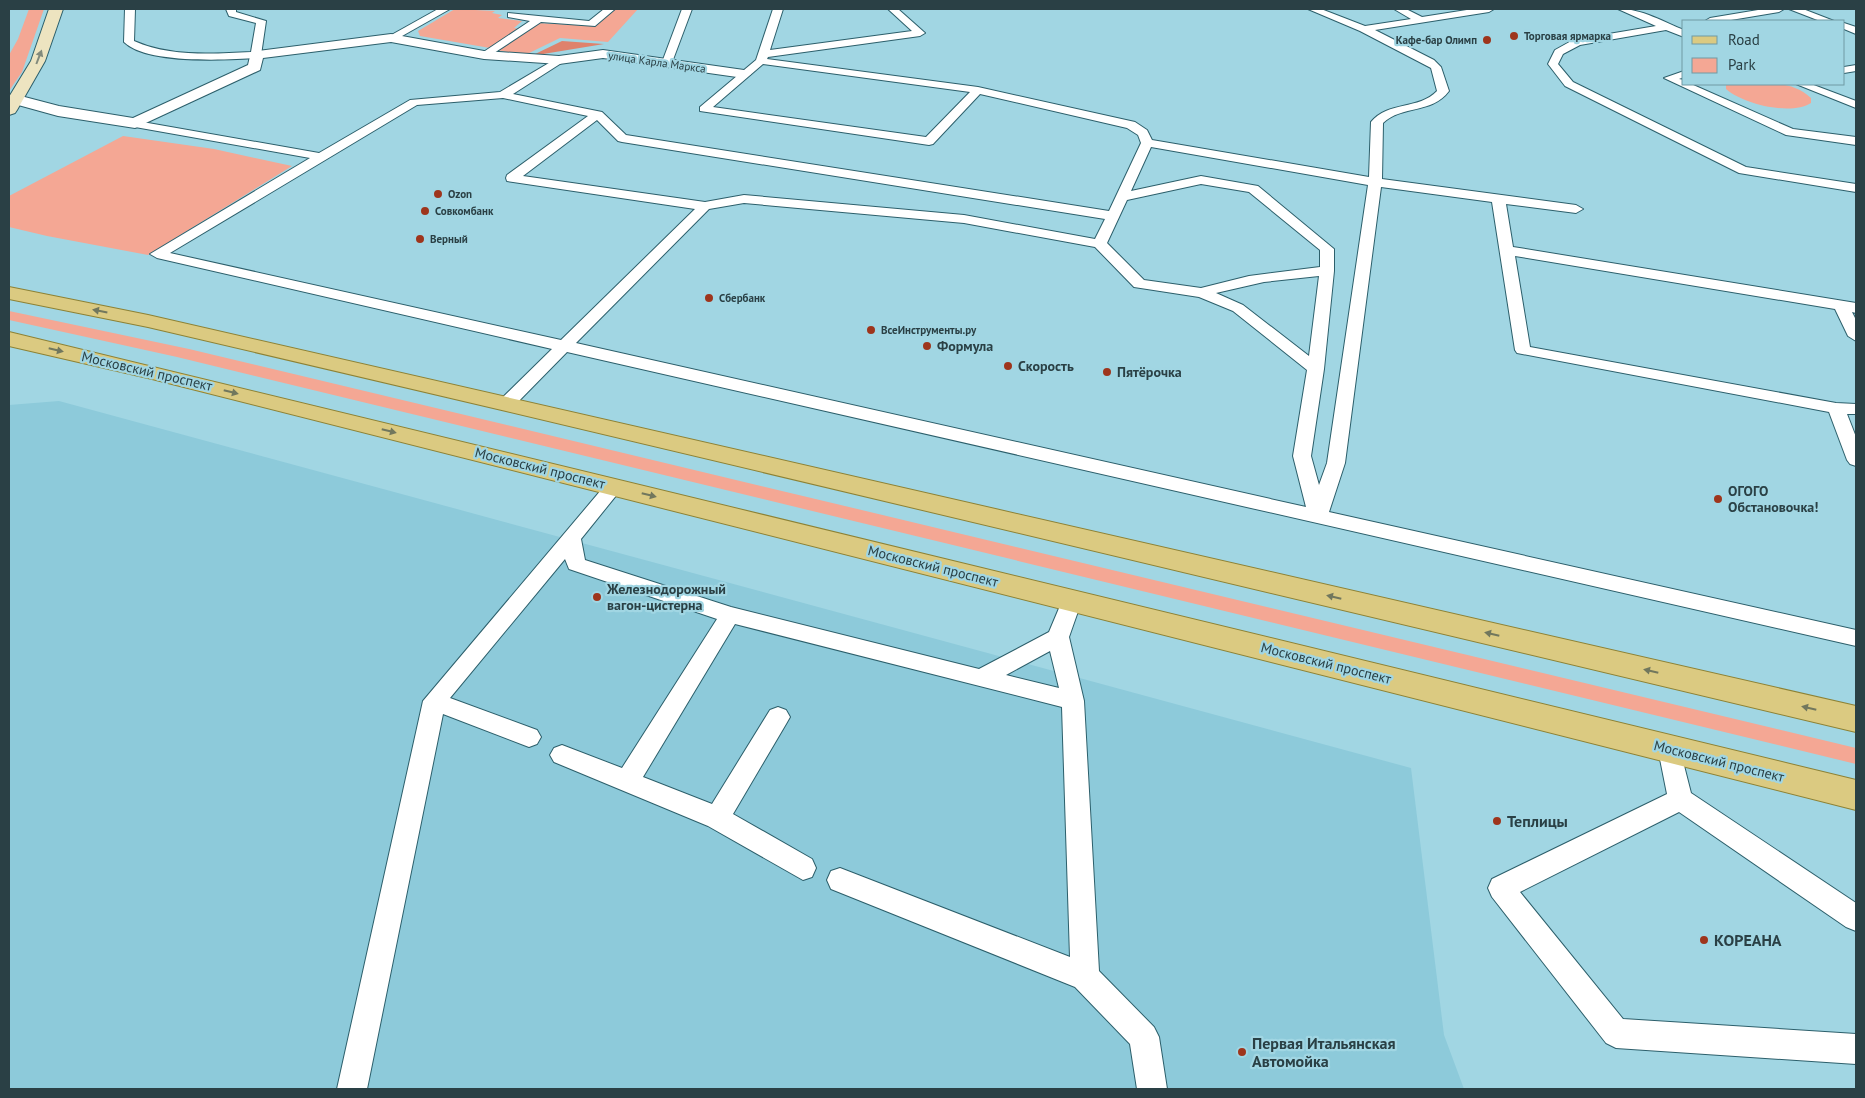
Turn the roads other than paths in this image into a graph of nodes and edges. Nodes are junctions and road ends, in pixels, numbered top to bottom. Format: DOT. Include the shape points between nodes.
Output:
graph roads {
  1 [pos="56,9"];
  2 [pos="130,9"];
  3 [pos="232,9"];
  4 [pos="445,9"];
  5 [pos="610,9"];
  6 [pos="687,9"];
  7 [pos="778,9"];
  8 [pos="893,9"];
  9 [pos="1314,9"];
  10 [pos="1399,9"];
  11 [pos="1489,9"];
  12 [pos="1622,9"];
  13 [pos="1779,9"];
  14 [pos="1794,9"];
  15 [pos="1467,10"];
  16 [pos="511,16"];
  17 [pos="539,19"];
  18 [pos="1422,20"];
  19 [pos="1716,20"];
  20 [pos="1827,20"];
  21 [pos="1668,28"];
  22 [pos="1364,29"];
  23 [pos="1682,33"];
  24 [pos="391,38"];
  25 [pos="256,55"];
  26 [pos="484,55"];
  27 [pos="762,58"];
  28 [pos="560,60"];
  29 [pos="666,64"];
  30 [pos="744,74"];
  31 [pos="1682,75"];
  32 [pos="1682,84"];
  33 [pos="1685,85"];
  34 [pos="1805,85"];
  35 [pos="978,90"];
  36 [pos="503,95"];
  37 [pos="13,105"];
  38 [pos="1856,105"];
  39 [pos="598,114"];
  40 [pos="135,123"];
  41 [pos="1856,141"];
  42 [pos="1147,143"];
  43 [pos="322,157"];
  44 [pos="1375,182"];
  45 [pos="1856,188"];
  46 [pos="1122,196"];
  47 [pos="1498,198"];
  48 [pos="704,206"];
  49 [pos="1576,209"];
  50 [pos="1113,216"];
  51 [pos="1100,244"];
  52 [pos="1506,250"];
  53 [pos="1326,271"];
  54 [pos="9,293"];
  55 [pos="1202,293"];
  56 [pos="1849,306"];
  57 [pos="1856,336"];
  58 [pos="9,340"];
  59 [pos="565,346"];
  60 [pos="1316,369"];
  61 [pos="506,404"];
  62 [pos="1836,408"];
  63 [pos="1856,408"];
  64 [pos="1856,460"];
  65 [pos="614,487"];
  66 [pos="1318,516"];
  67 [pos="571,539"];
  68 [pos="1072,600"];
  69 [pos="730,615"];
  70 [pos="1058,637"];
  71 [pos="1856,638"];
  72 [pos="983,677"];
  73 [pos="1073,700"];
  74 [pos="434,701"];
  75 [pos="778,717"];
  76 [pos="1856,719"];
  77 [pos="529,737"];
  78 [pos="1670,749"];
  79 [pos="562,755"];
  80 [pos="626,781"];
  81 [pos="1856,795"];
  82 [pos="1680,799"];
  83 [pos="717,818"];
  84 [pos="803,868"];
  85 [pos="840,880"];
  86 [pos="1856,918"];
  87 [pos="1085,977"];
  88 [pos="1856,1049"];
  89 [pos="352,1089"];
  90 [pos="1152,1089"];
  37 -- 1 [label="main road, one-way" via="38,61"];
  2 -- 25 [label="lane" via="129,42 139,48 205,58"];
  3 -- 25 [label="lane" via="232,14 261,21"];
  4 -- 24 [label="lane"];
  5 -- 17 [label="lane" via="591,24"];
  6 -- 29 [label="lane"];
  7 -- 27 [label="lane"];
  8 -- 27 [label="lane" via="920,33"];
  9 -- 22 [label="lane"];
  10 -- 18 [label="lane"];
  11 -- 15 [label="lane"];
  12 -- 21 [label="lane"];
  13 -- 19 [label="lane"];
  14 -- 20 [label="lane"];
  15 -- 18 [label="lane"];
  16 -- 17 [label="lane"];
  17 -- 26 [label="lane"];
  18 -- 22 [label="lane"];
  21 -- 23 [label="lane"];
  21 -- 45 [label="lane" via="1577,42 1559,52 1553,64 1569,84 1743,170"];
  22 -- 44 [label="lane" via="1430,62 1436,67 1443,85 1439,97 1432,102 1381,117 1377,122"];
  24 -- 25 [label="street, улица Карла Маркса"];
  24 -- 26 [label="street, улица Карла Маркса"];
  25 -- 40 [label="street" via="255,67"];
  26 -- 28 [label="street, улица Карла Маркса"];
  27 -- 30 [label="lane"];
  27 -- 35 [label="lane"];
  28 -- 29 [label="street, улица Карла Маркса" via="603,54"];
  28 -- 36 [label="lane"];
  29 -- 30 [label="street, улица Карла Маркса"];
  30 -- 35 [label="lane" via="704,109 929,142"];
  31 -- 32 [label="lane" via="1669,78"];
  33 -- 41 [label="lane" via="1790,132"];
  34 -- 38 [label="lane"];
  35 -- 42 [label="lane" via="1131,125 1143,133"];
  36 -- 39 [label="lane"];
  36 -- 43 [label="lane" via="414,102"];
  37 -- 40 [label="street"];
  39 -- 48 [label="lane" via="512,178"];
  39 -- 50 [label="lane" via="622,138"];
  40 -- 43 [label="lane"];
  42 -- 44 [label="lane"];
  42 -- 46 [label="lane"];
  43 -- 59 [label="lane" via="158,254"];
  44 -- 47 [label="lane"];
  44 -- 66 [label="lane" via="1336,463"];
  46 -- 50 [label="lane"];
  46 -- 53 [label="lane" via="1202,180 1253,188 1327,249"];
  47 -- 49 [label="lane"];
  47 -- 52 [label="lane"];
  48 -- 51 [label="lane" via="744,199 964,219"];
  48 -- 59 [label="lane"];
  50 -- 51 [label="lane"];
  51 -- 55 [label="lane" via="1139,284"];
  52 -- 56 [label="lane"];
  52 -- 62 [label="lane" via="1523,350"];
  53 -- 55 [label="lane" via="1264,276"];
  53 -- 60 [label="lane"];
  61 -- 54 [label="main road, one-way" via="148,321"];
  55 -- 60 [label="lane" via="1238,308"];
  56 -- 57 [label="lane"];
  58 -- 65 [label="main road, Московский проспект, one-way" via="154,372"];
  59 -- 61 [label="lane"];
  59 -- 66 [label="lane"];
  60 -- 66 [label="lane" via="1302,456"];
  76 -- 61 [label="main road, one-way"];
  62 -- 63 [label="lane"];
  62 -- 64 [label="lane"];
  65 -- 67 [label="lane"];
  65 -- 68 [label="main road, Московский проспект, one-way"];
  66 -- 71 [label="lane"];
  67 -- 69 [label="lane" via="576,564"];
  67 -- 74 [label="lane"];
  68 -- 70 [label="lane"];
  68 -- 78 [label="main road, Московский проспект"];
  69 -- 72 [label="lane"];
  69 -- 80 [label="lane"];
  70 -- 72 [label="lane"];
  70 -- 73 [label="lane"];
  72 -- 73 [label="lane"];
  73 -- 87 [label="lane"];
  74 -- 77 [label="lane"];
  74 -- 89 [label="lane"];
  75 -- 83 [label="lane"];
  78 -- 81 [label="main road, Московский проспект"];
  78 -- 82 [label="lane"];
  79 -- 80 [label="lane"];
  80 -- 83 [label="lane"];
  82 -- 86 [label="lane"];
  82 -- 88 [label="lane" via="1501,888 1616,1034"];
  83 -- 84 [label="lane"];
  85 -- 87 [label="lane"];
  87 -- 90 [label="lane" via="1144,1037"];
}
